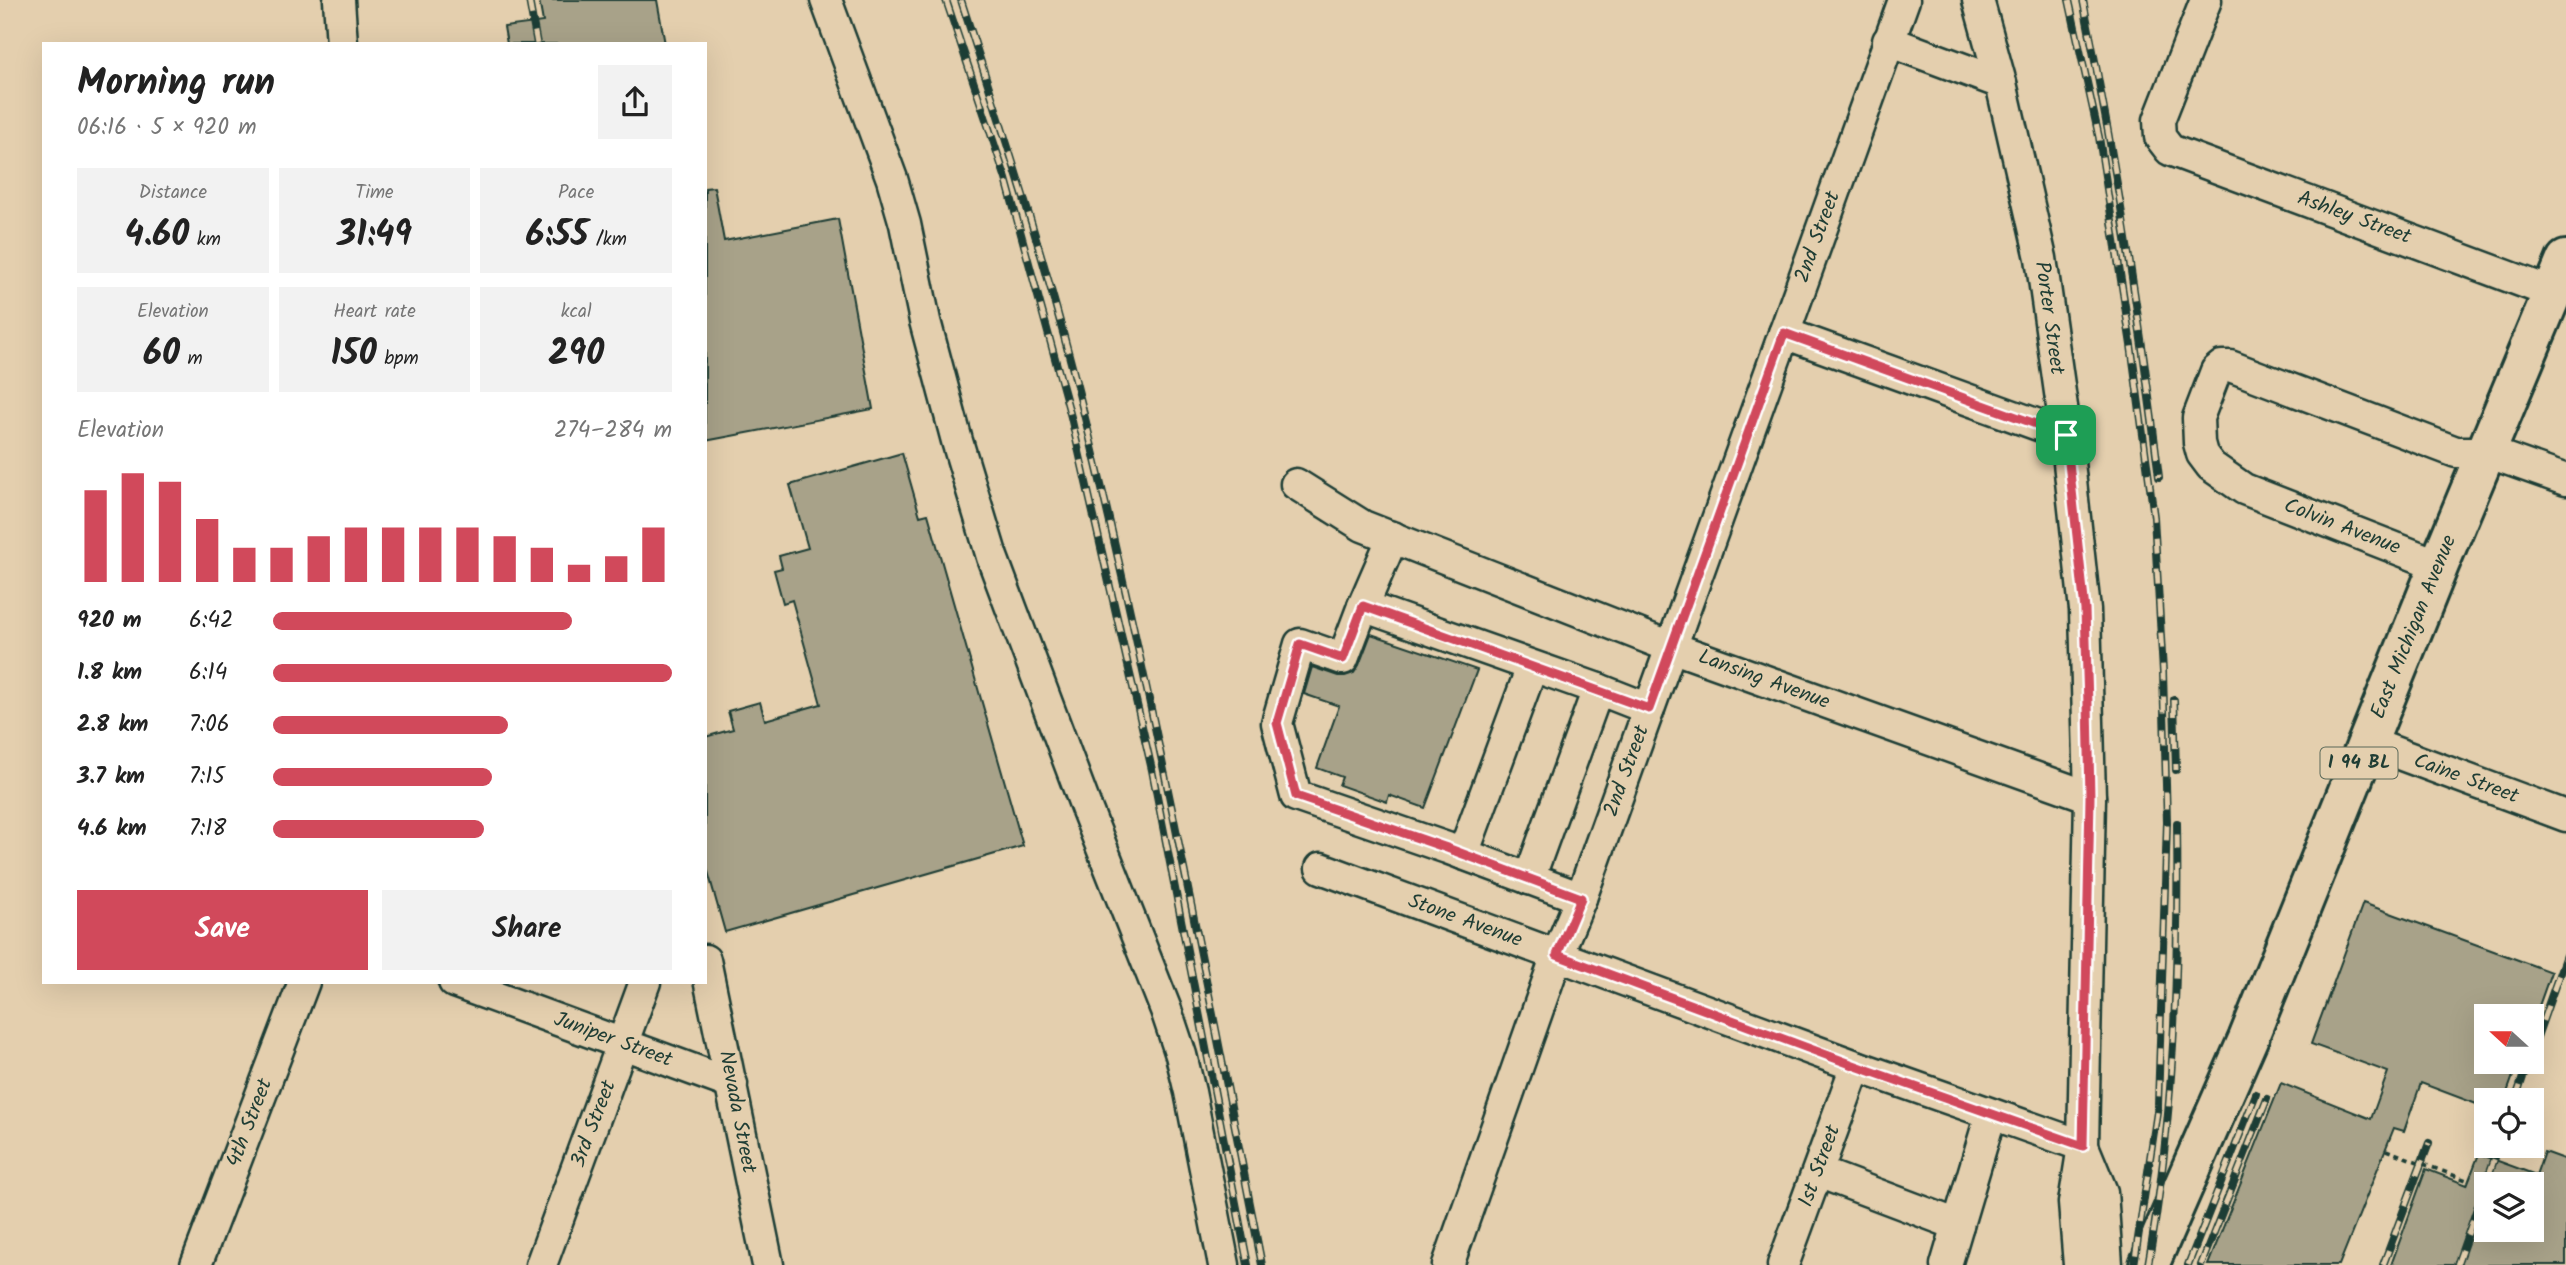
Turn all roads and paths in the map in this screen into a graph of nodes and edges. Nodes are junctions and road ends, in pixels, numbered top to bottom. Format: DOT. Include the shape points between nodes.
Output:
graph roads {
  1 [pos="339,0"];
  2 [pos="826,0"];
  3 [pos="1904,0"];
  4 [pos="1978,0"];
  5 [pos="2206,0"];
  6 [pos="1888,41"];
  7 [pos="342,42"];
  8 [pos="2001,83"];
  9 [pos="2559,276"];
  10 [pos="1784,333"];
  11 [pos="2066,435"];
  12 [pos="2487,452"];
  13 [pos="2566,480"];
  14 [pos="1296,484"];
  15 [pos="1393,537"];
  16 [pos="2439,565"];
  17 [pos="1363,606"];
  18 [pos="1671,647"];
  19 [pos="1532,667"];
  20 [pos="1598,689"];
  21 [pos="1649,709"];
  22 [pos="2367,742"];
  23 [pos="2090,797"];
  24 [pos="2566,816"];
  25 [pos="1463,854"];
  26 [pos="1321,868"];
  27 [pos="1529,879"];
  28 [pos="1581,898"];
  29 [pos="1557,955"];
  30 [pos="707,969"];
  31 [pos="303,984"];
  32 [pos="459,984"];
  33 [pos="644,984"];
  34 [pos="624,1044"];
  35 [pos="1856,1066"];
  36 [pos="732,1084"];
  37 [pos="1991,1114"];
  38 [pos="2083,1146"];
  39 [pos="2386,1150"];
  40 [pos="1818,1172"];
  41 [pos="2469,1181"];
  42 [pos="1958,1225"];
  43 [pos="197,1265"];
  44 [pos="541,1265"];
  45 [pos="768,1265"];
  46 [pos="1224,1265"];
  47 [pos="1448,1265"];
  48 [pos="1783,1265"];
  49 [pos="1946,1265"];
  50 [pos="2078,1265"];
  51 [pos="2107,1265"];
  52 [pos="2149,1265"];
  1 -- 7 [label="street"];
  2 -- 46 [label="street" via="892,179 957,441 992,557 1181,1055"];
  3 -- 6 [label="street, 2nd Street"];
  4 -- 8 [label="street, Porter Street"];
  5 -- 9 [label="street, Ashley Street" via="2159,120 2160,136 2170,150"];
  6 -- 8 [label="street"];
  6 -- 10 [label="street, 2nd Street"];
  8 -- 11 [label="street, Porter Street" via="2041,258"];
  9 -- 12 [label="highway, East Michigan Avenue / I 94 BL"];
  10 -- 11 [label="street"];
  10 -- 18 [label="street, 2nd Street"];
  11 -- 23 [label="street, Porter Street" via="2085,610"];
  12 -- 13 [label="street"];
  12 -- 16 [label="highway, East Michigan Avenue / I 94 BL"];
  12 -- 16 [label="street, Colvin Avenue" via="2456,452 2230,366 2216,371 2198,418 2199,443 2211,466 2244,489"];
  14 -- 15 [label="street, Lansing Avenue" via="1363,526"];
  15 -- 17 [label="street"];
  15 -- 18 [label="street, Lansing Avenue"];
  16 -- 22 [label="highway, East Michigan Avenue / I 94 BL"];
  17 -- 19 [label="street"];
  17 -- 25 [label="street" via="1343,659 1300,644 1277,723 1296,796"];
  18 -- 21 [label="street, 2nd Street"];
  18 -- 23 [label="street, Lansing Avenue"];
  19 -- 20 [label="street"];
  19 -- 25 [label="street"];
  20 -- 21 [label="street"];
  20 -- 27 [label="street"];
  21 -- 28 [label="street, 2nd Street"];
  22 -- 24 [label="street, Caine Street"];
  22 -- 52 [label="highway, East Michigan Avenue / I 94 BL" via="2248,1039"];
  23 -- 38 [label="street, Porter Street"];
  25 -- 27 [label="street"];
  26 -- 29 [label="street, Stone Avenue"];
  27 -- 28 [label="street"];
  28 -- 29 [label="street, 2nd Street"];
  29 -- 35 [label="street, Stone Avenue"];
  29 -- 47 [label="street, 2nd Street"];
  30 -- 36 [label="street, Nevada Street"];
  31 -- 43 [label="street, 4th Street"];
  32 -- 34 [label="street, Juniper Street"];
  33 -- 34 [label="street, 3rd Street"];
  34 -- 36 [label="street, Juniper Street"];
  34 -- 44 [label="street, 3rd Street"];
  35 -- 37 [label="street, Stone Avenue"];
  35 -- 40 [label="street, 1st Street"];
  36 -- 45 [label="street, Nevada Street"];
  37 -- 38 [label="street, Stone Avenue"];
  37 -- 42 [label="street"];
  38 -- 50 [label="street, Porter Street" via="2074,1203"];
  38 -- 51 [label="street, Porter Street" via="2102,1192"];
  39 -- 41 [label="path, bridge"];
  40 -- 42 [label="street"];
  40 -- 48 [label="street, 1st Street"];
  42 -- 49 [label="street"];
}
